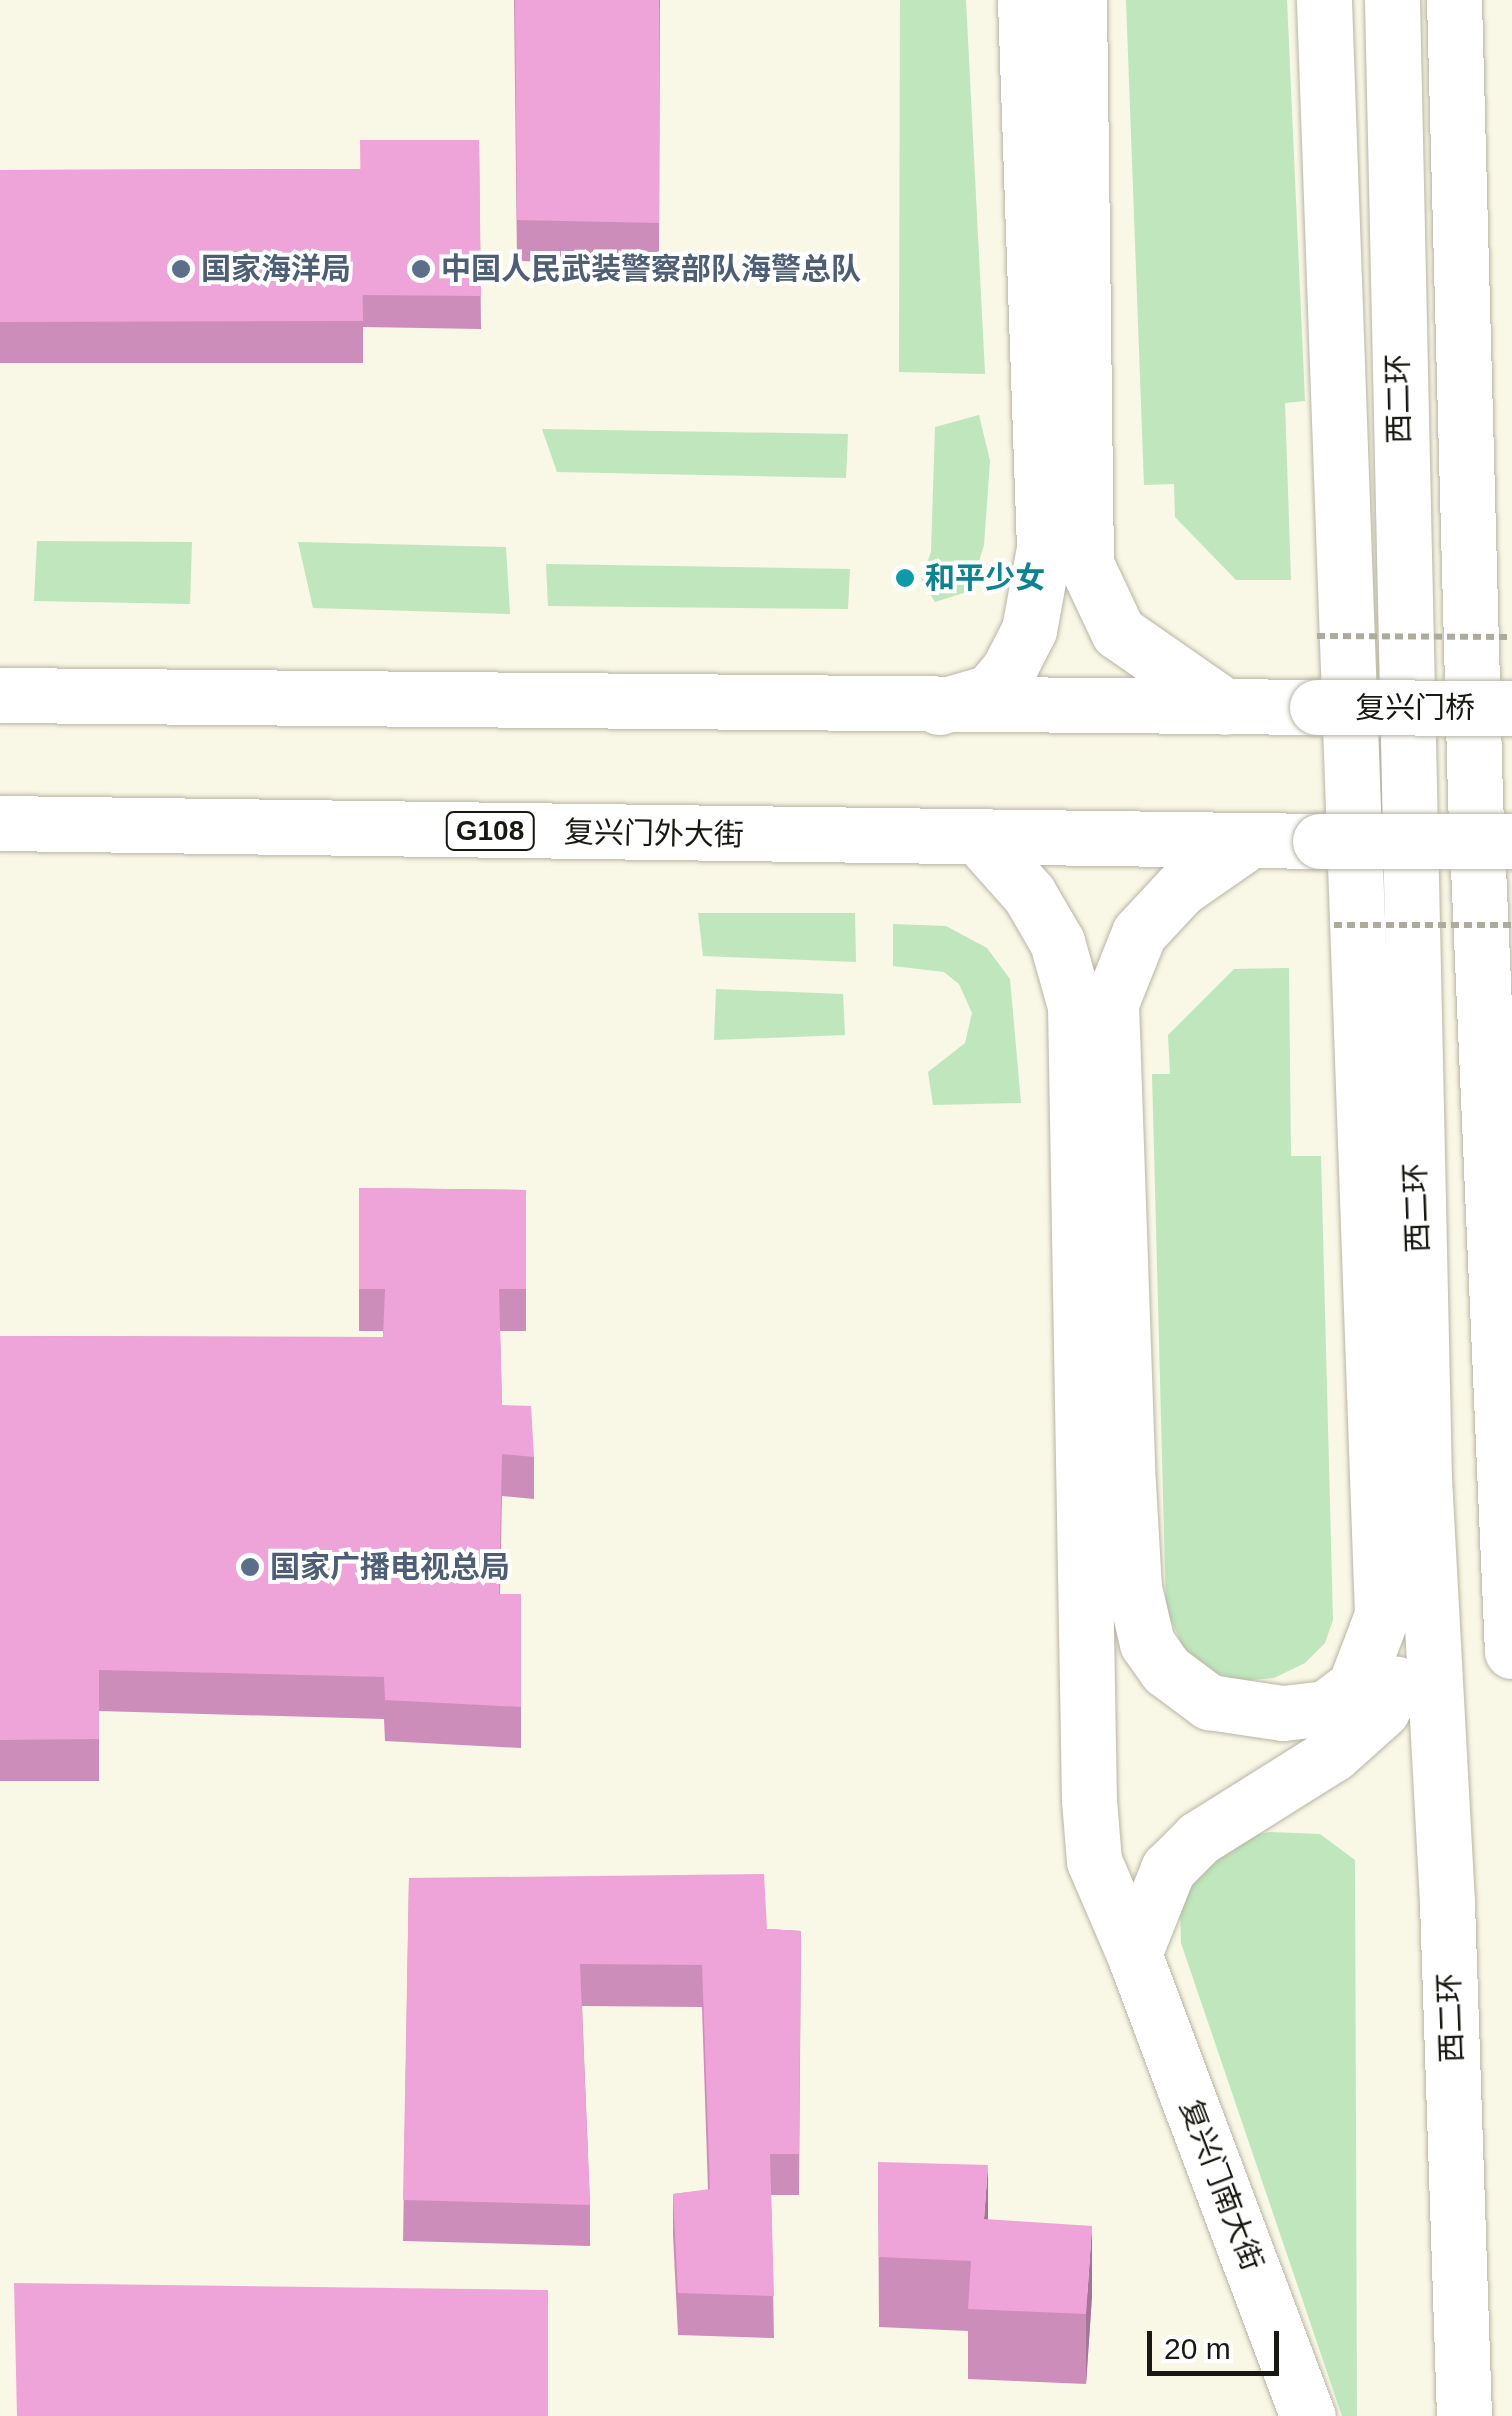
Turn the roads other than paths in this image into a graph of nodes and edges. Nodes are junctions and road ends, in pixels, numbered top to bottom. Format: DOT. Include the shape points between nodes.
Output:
graph roads {
  1 [pos="1024,0"];
  2 [pos="1079,0"];
  3 [pos="1324,0"];
  4 [pos="1392,0"];
  5 [pos="1454,0"];
  6 [pos="0,695"];
  7 [pos="1226,707"];
  8 [pos="938,708"];
  9 [pos="1512,708"];
  10 [pos="0,823"];
  11 [pos="980,839"];
  12 [pos="1249,841"];
  13 [pos="1512,841"];
  14 [pos="1424,1478"];
  15 [pos="1511,1598"];
  16 [pos="1512,1651"];
  17 [pos="1134,1954"];
  18 [pos="1308,2416"];
  19 [pos="1464,2416"];
  1 -- 8 [label="main road" via="1044,548 1033,616 1010,670 990,692"];
  2 -- 7 [label="main road" via="1086,564 1118,632"];
  3 -- 12 [label="main road" via="1382,1615 1355,1686 1326,1708 1283,1714 1209,1702 1166,1670 1146,1644 1134,1588 1128,1484 1110,1003 1139,933 1180,889"];
  4 -- 14 [label="main road, 西二环"];
  5 -- 15 [label="main road" via="1476,798"];
  6 -- 8 [label="main road"];
  7 -- 8 [label="main road"];
  7 -- 9 [label="main road, 复兴门桥, bridge"];
  10 -- 11 [label="main road, 复兴门外大街 / G108"];
  11 -- 12 [label="main road, 复兴门外大街 / G108"];
  11 -- 17 [label="main road, 复兴门南大街" via="1029,894 1056,942 1074,1006 1089,1800 1094,1861"];
  12 -- 13 [label="main road, 复兴门外大街, bridge"];
  14 -- 17 [label="main road" via="1413,1595 1394,1694 1333,1754 1199,1838 1168,1869"];
  14 -- 19 [label="main road, 西二环"];
  15 -- 16 [label="main road"];
  17 -- 18 [label="main road, 复兴门南大街"];
}
